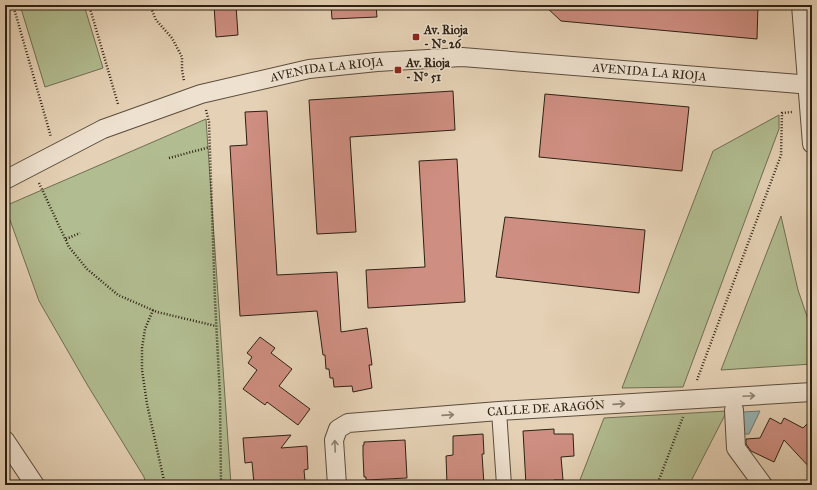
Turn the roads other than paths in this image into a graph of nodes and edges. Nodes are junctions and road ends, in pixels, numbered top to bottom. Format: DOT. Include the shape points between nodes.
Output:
graph roads {
  1 [pos="801,5"];
  2 [pos="809,85"];
  3 [pos="812,144"];
  4 [pos="5,180"];
  5 [pos="812,392"];
  6 [pos="734,410"];
  7 [pos="499,411"];
  8 [pos="5,440"];
  9 [pos="35,485"];
  10 [pos="337,485"];
  11 [pos="504,485"];
  12 [pos="763,485"];
  1 -- 2 [label="street"];
  2 -- 3 [label="street"];
  2 -- 4 [label="street, AVENIDA LA RIOJA" via="462,58 377,62 309,70 195,96 103,129"];
  7 -- 5 [label="street, CALLE DE ARAGÓN, one-way"];
  6 -- 12 [label="street" via="736,448"];
  10 -- 7 [label="street, CALLE DE ARAGÓN, one-way" via="334,440 338,429 348,423"];
  7 -- 11 [label="street"];
  8 -- 9 [label="street"];
}
